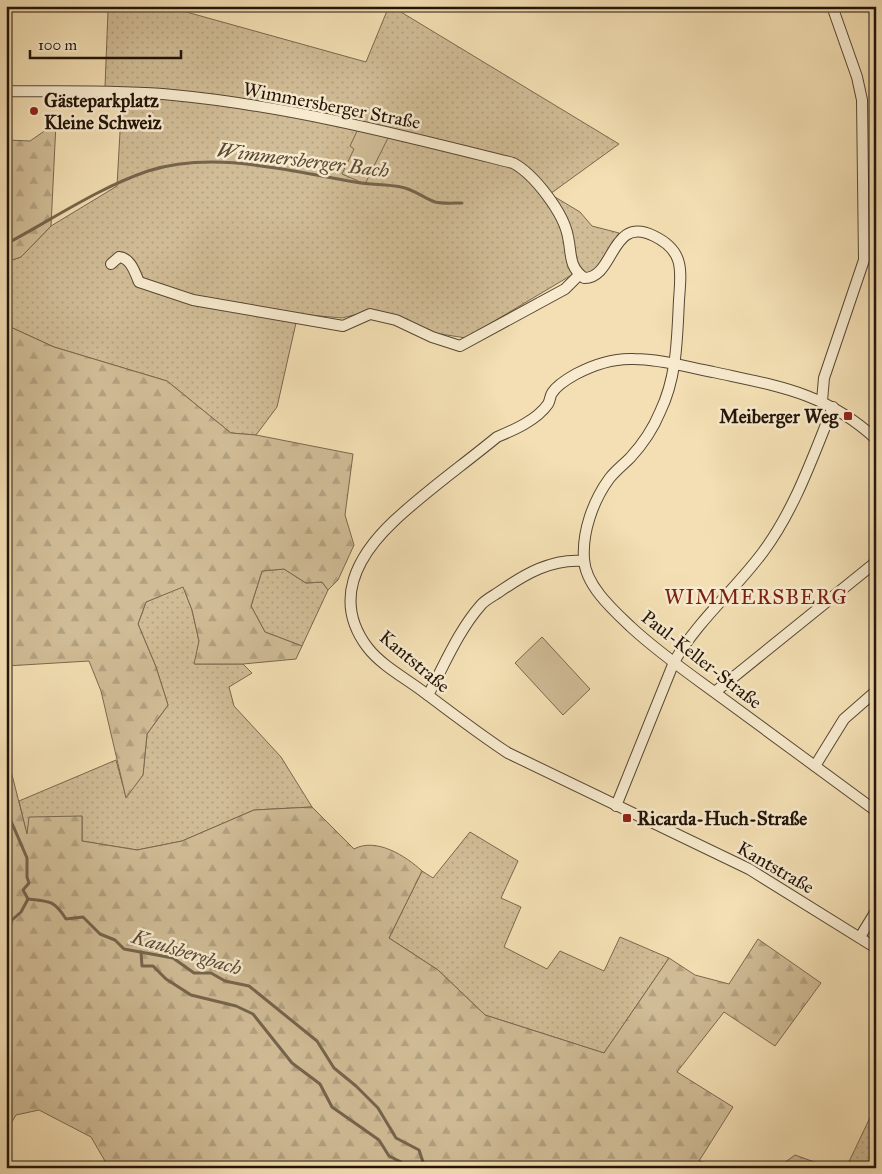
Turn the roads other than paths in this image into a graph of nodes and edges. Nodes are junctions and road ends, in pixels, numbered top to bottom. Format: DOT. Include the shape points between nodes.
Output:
graph roads {
  1 [pos="832,6"];
  2 [pos="6,92"];
  3 [pos="111,264"];
  4 [pos="579,275"];
  5 [pos="675,364"];
  6 [pos="822,401"];
  7 [pos="833,407"];
  8 [pos="876,439"];
  9 [pos="584,561"];
  10 [pos="876,562"];
  11 [pos="674,662"];
  12 [pos="876,691"];
  13 [pos="714,692"];
  14 [pos="428,695"];
  15 [pos="816,766"];
  16 [pos="616,806"];
  17 [pos="876,811"];
  18 [pos="876,912"];
  19 [pos="860,938"];
  20 [pos="876,948"];
  1 -- 6 [label="street" via="862,100 864,260 827,370"];
  2 -- 4 [label="street, Wimmersberger Straße" via="126,91 261,107 348,122 513,163 534,179 560,217 568,236 569,257"];
  3 -- 4 [label="street" via="123,257 139,282 193,300 343,326 370,314 396,320 460,346 565,289"];
  4 -- 5 [label="street" via="589,278 598,273 619,242 630,233 643,231 669,245 679,258 681,276"];
  5 -- 6 [label="street" via="778,385"];
  5 -- 9 [label="street, Paul-Keller-Straße" via="671,388 660,414 639,448 608,480 597,502 584,536"];
  5 -- 14 [label="street, Kantstraße" via="620,359 574,375 558,386 548,404 532,418 498,437 394,521 363,559 351,582 352,613 358,630 378,658"];
  6 -- 7 [label="street"];
  7 -- 8 [label="street"];
  7 -- 11 [label="street" via="801,486 780,526 750,569 687,640"];
  9 -- 11 [label="street, Paul-Keller-Straße" via="592,581 616,612"];
  9 -- 14 [label="street" via="572,560 525,574 482,604 470,619"];
  10 -- 13 [label="street"];
  11 -- 13 [label="street, Paul-Keller-Straße"];
  11 -- 16 [label="street"];
  12 -- 15 [label="street" via="844,719"];
  13 -- 15 [label="street, Paul-Keller-Straße"];
  14 -- 16 [label="street, Kantstraße" via="508,753"];
  15 -- 17 [label="street, Paul-Keller-Straße"];
  16 -- 19 [label="street, Kantstraße" via="749,869"];
  18 -- 19 [label="street"];
  19 -- 20 [label="street, Kantstraße"];
}
